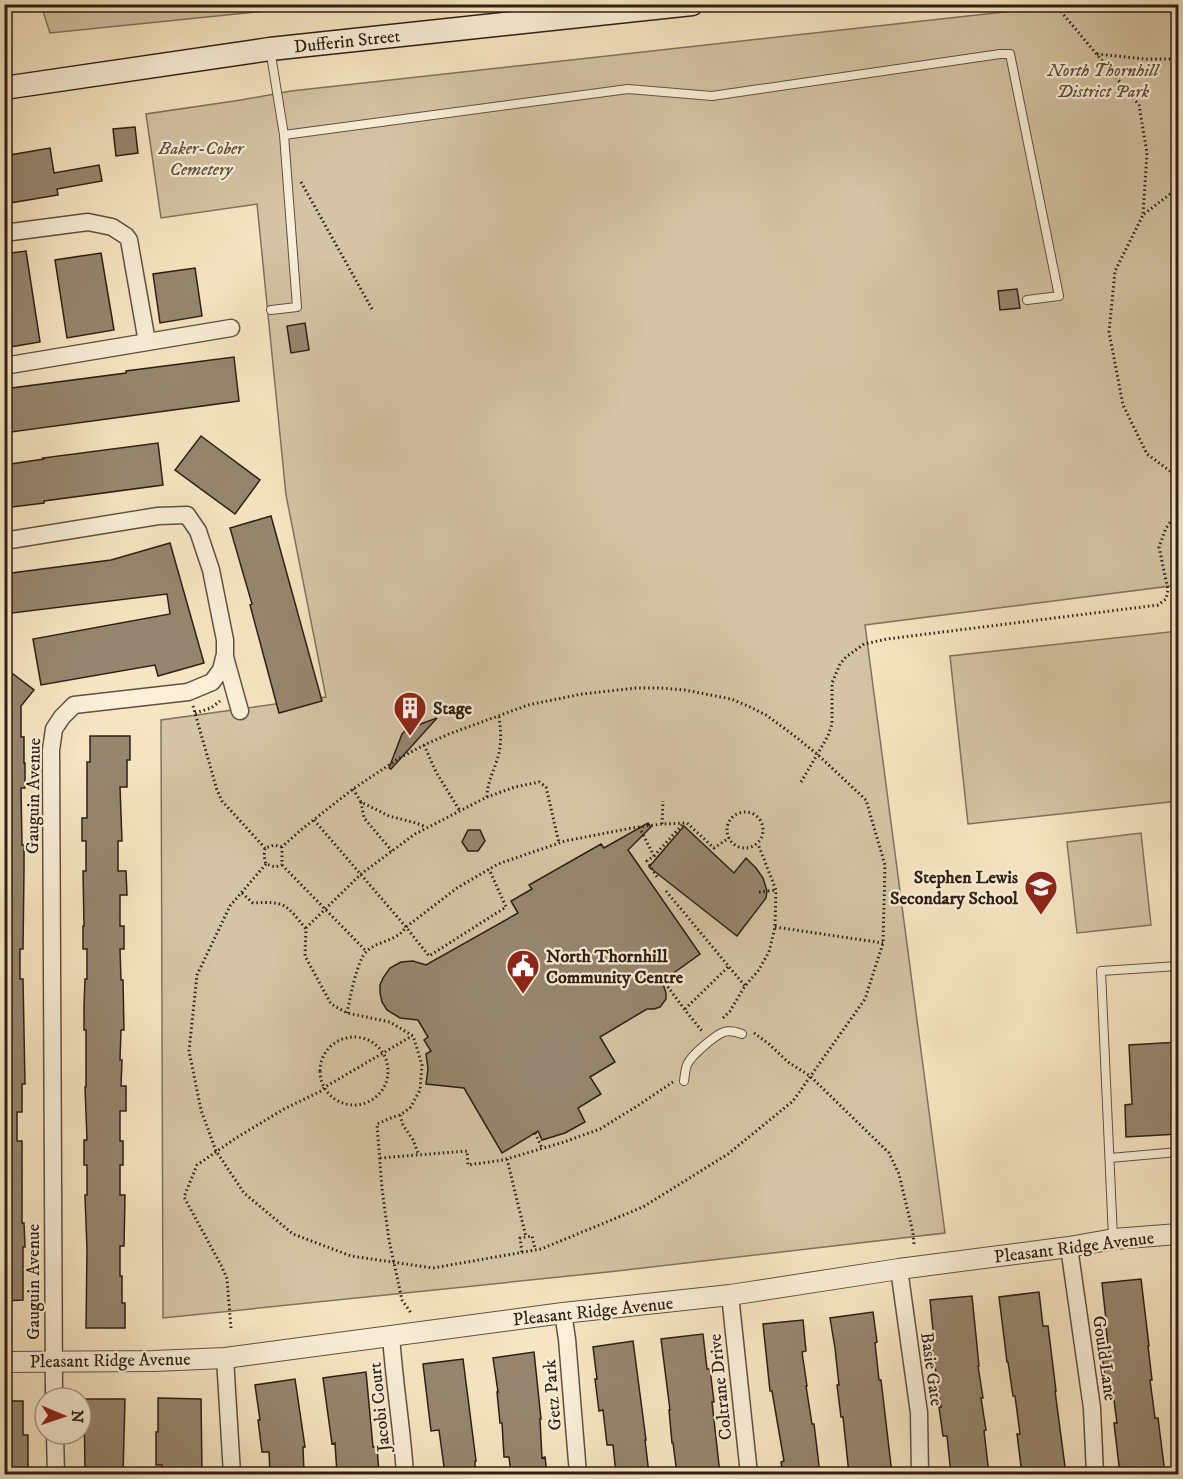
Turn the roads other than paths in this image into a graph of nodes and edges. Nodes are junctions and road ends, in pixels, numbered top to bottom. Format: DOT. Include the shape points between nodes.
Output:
graph roads {
  1 [pos="692,4"];
  2 [pos="659,6"];
  3 [pos="270,49"];
  4 [pos="4,88"];
  5 [pos="284,135"];
  6 [pos="4,233"];
  7 [pos="1027,300"];
  8 [pos="271,310"];
  9 [pos="231,328"];
  10 [pos="147,342"];
  11 [pos="4,366"];
  12 [pos="4,541"];
  13 [pos="225,654"];
  14 [pos="240,711"];
  15 [pos="1179,966"];
  16 [pos="744,1031"];
  17 [pos="680,1081"];
  18 [pos="1179,1152"];
  19 [pos="1110,1158"];
  20 [pos="1179,1234"];
  21 [pos="1114,1239"];
  22 [pos="1069,1247"];
  23 [pos="899,1269"];
  24 [pos="730,1295"];
  25 [pos="563,1313"];
  26 [pos="391,1335"];
  27 [pos="225,1358"];
  28 [pos="4,1362"];
  29 [pos="53,1362"];
  30 [pos="54,1386"];
  31 [pos="55,1446"];
  32 [pos="56,1474"];
  33 [pos="232,1474"];
  34 [pos="405,1474"];
  35 [pos="578,1474"];
  36 [pos="749,1474"];
  37 [pos="920,1474"];
  38 [pos="1095,1474"];
  1 -- 2 [label="main road, Dufferin Street"];
  2 -- 3 [label="main road, Dufferin Street"];
  3 -- 4 [label="main road, Dufferin Street"];
  3 -- 5 [label="lane"];
  5 -- 7 [label="lane" via="628,89 712,96 1010,54 1059,296"];
  5 -- 8 [label="lane" via="297,307"];
  6 -- 10 [label="street" via="81,222 103,224 122,232 129,240"];
  9 -- 10 [label="street"];
  10 -- 11 [label="street"];
  12 -- 13 [label="street" via="158,516 187,515 198,531 211,570"];
  13 -- 14 [label="street"];
  13 -- 29 [label="street, Gauguin Avenue" via="221,670 212,682 189,692 74,705 54,729"];
  15 -- 19 [label="lane" via="1101,971"];
  16 -- 17 [label="lane" via="719,1035 692,1057"];
  18 -- 19 [label="lane"];
  19 -- 21 [label="lane"];
  20 -- 21 [label="street, Pleasant Ridge Avenue"];
  21 -- 22 [label="street, Pleasant Ridge Avenue"];
  22 -- 23 [label="street, Pleasant Ridge Avenue"];
  22 -- 38 [label="street, Gould Lane" via="1092,1408"];
  23 -- 24 [label="street, Pleasant Ridge Avenue"];
  23 -- 37 [label="street, Basie Gate" via="919,1413"];
  24 -- 25 [label="street, Pleasant Ridge Avenue"];
  24 -- 36 [label="street, Coltrane Drive"];
  25 -- 26 [label="street, Pleasant Ridge Avenue"];
  25 -- 35 [label="street, Getz Park"];
  26 -- 27 [label="street, Pleasant Ridge Avenue"];
  26 -- 34 [label="street, Jacobi Court"];
  27 -- 29 [label="street, Pleasant Ridge Avenue"];
  27 -- 33 [label="street"];
  28 -- 29 [label="street, Pleasant Ridge Avenue"];
  29 -- 30 [label="street, Gauguin Avenue"];
  31 -- 32 [label="street"];
}
